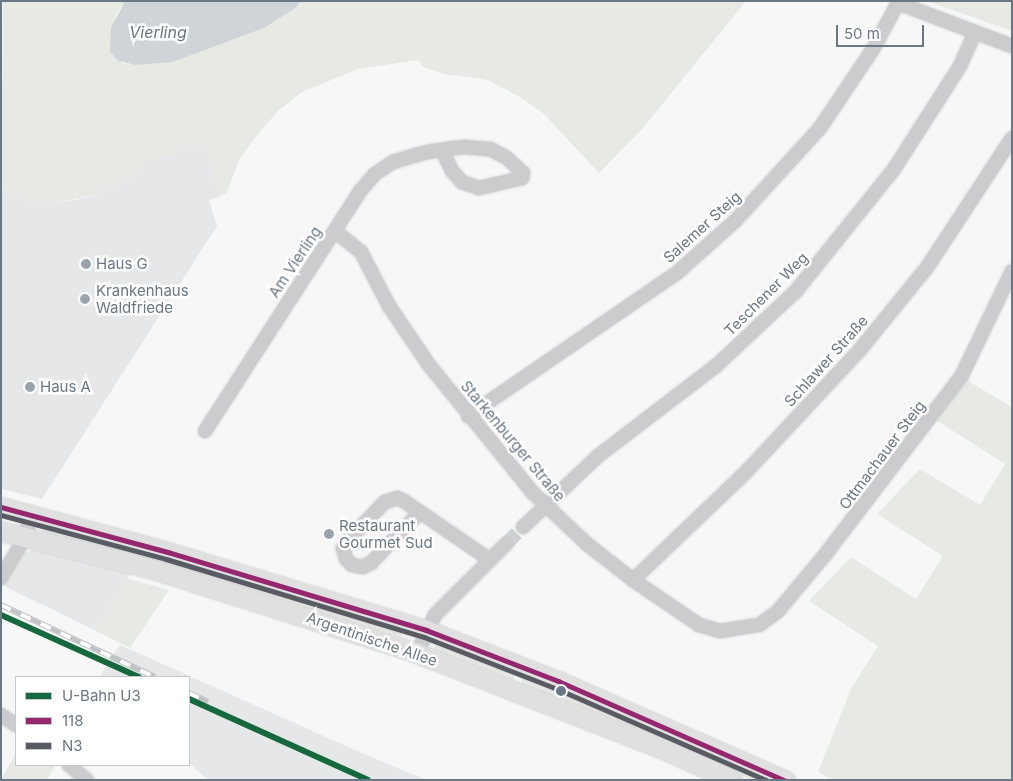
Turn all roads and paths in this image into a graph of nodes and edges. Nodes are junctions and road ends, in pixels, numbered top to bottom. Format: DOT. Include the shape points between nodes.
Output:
graph roads {
  1 [pos="976,33"];
  2 [pos="1012,46"];
  3 [pos="1012,138"];
  4 [pos="442,150"];
  5 [pos="335,231"];
  6 [pos="1012,271"];
  7 [pos="468,416"];
  8 [pos="205,431"];
  9 [pos="544,504"];
  10 [pos="1,507"];
  11 [pos="420,512"];
  12 [pos="31,513"];
  13 [pos="523,526"];
  14 [pos="1,531"];
  15 [pos="26,536"];
  16 [pos="507,543"];
  17 [pos="490,560"];
  18 [pos="1,578"];
  19 [pos="632,580"];
  20 [pos="742,629"];
  21 [pos="426,630"];
  22 [pos="417,653"];
  23 [pos="1,715"];
  24 [pos="15,724"];
  25 [pos="70,766"];
  26 [pos="87,780"];
  27 [pos="732,780"];
  28 [pos="785,780"];
  1 -- 2 [label="street"];
  1 -- 7 [label="street, Salemer Steig" via="898,3 873,49 820,128 736,220 677,273"];
  1 -- 9 [label="street, Teschener Weg" via="960,66 894,169 796,291 717,365 598,456"];
  3 -- 19 [label="street, Schlawer Straße" via="928,266 859,350 747,470"];
  4 -- 4 [label="street, Am Vierling" via="490,149 517,164 523,173 522,178 479,188 462,182 452,172"];
  4 -- 5 [label="street, Am Vierling" via="416,155 385,167 368,181"];
  5 -- 7 [label="street, Starkenburger Straße" via="361,252 402,327"];
  5 -- 8 [label="street, Am Vierling"];
  6 -- 20 [label="street, Ottmachauer Steig" via="962,374 936,412 778,611 758,625"];
  7 -- 9 [label="street, Starkenburger Straße"];
  9 -- 13 [label="street, Teschener Weg"];
  9 -- 19 [label="street, Starkenburger Straße"];
  10 -- 12 [label="main road, Argentinische Allee"];
  11 -- 11 [label="street" via="397,498 390,498 349,539 343,548 346,559 352,565 363,567 371,563"];
  11 -- 17 [label="street"];
  12 -- 15 [label="street"];
  12 -- 21 [label="main road, Argentinische Allee"];
  14 -- 15 [label="main road, Argentinische Allee"];
  15 -- 18 [label="street"];
  15 -- 22 [label="main road, Argentinische Allee" via="251,598"];
  16 -- 17 [label="street"];
  17 -- 21 [label="street" via="435,615"];
  19 -- 20 [label="street, Starkenburger Straße" via="700,625 720,632"];
  21 -- 22 [label="street"];
  21 -- 28 [label="main road, Argentinische Allee" via="566,685"];
  22 -- 27 [label="main road, Argentinische Allee" via="663,749"];
  23 -- 24 [label="street"];
  25 -- 26 [label="street"];
}
